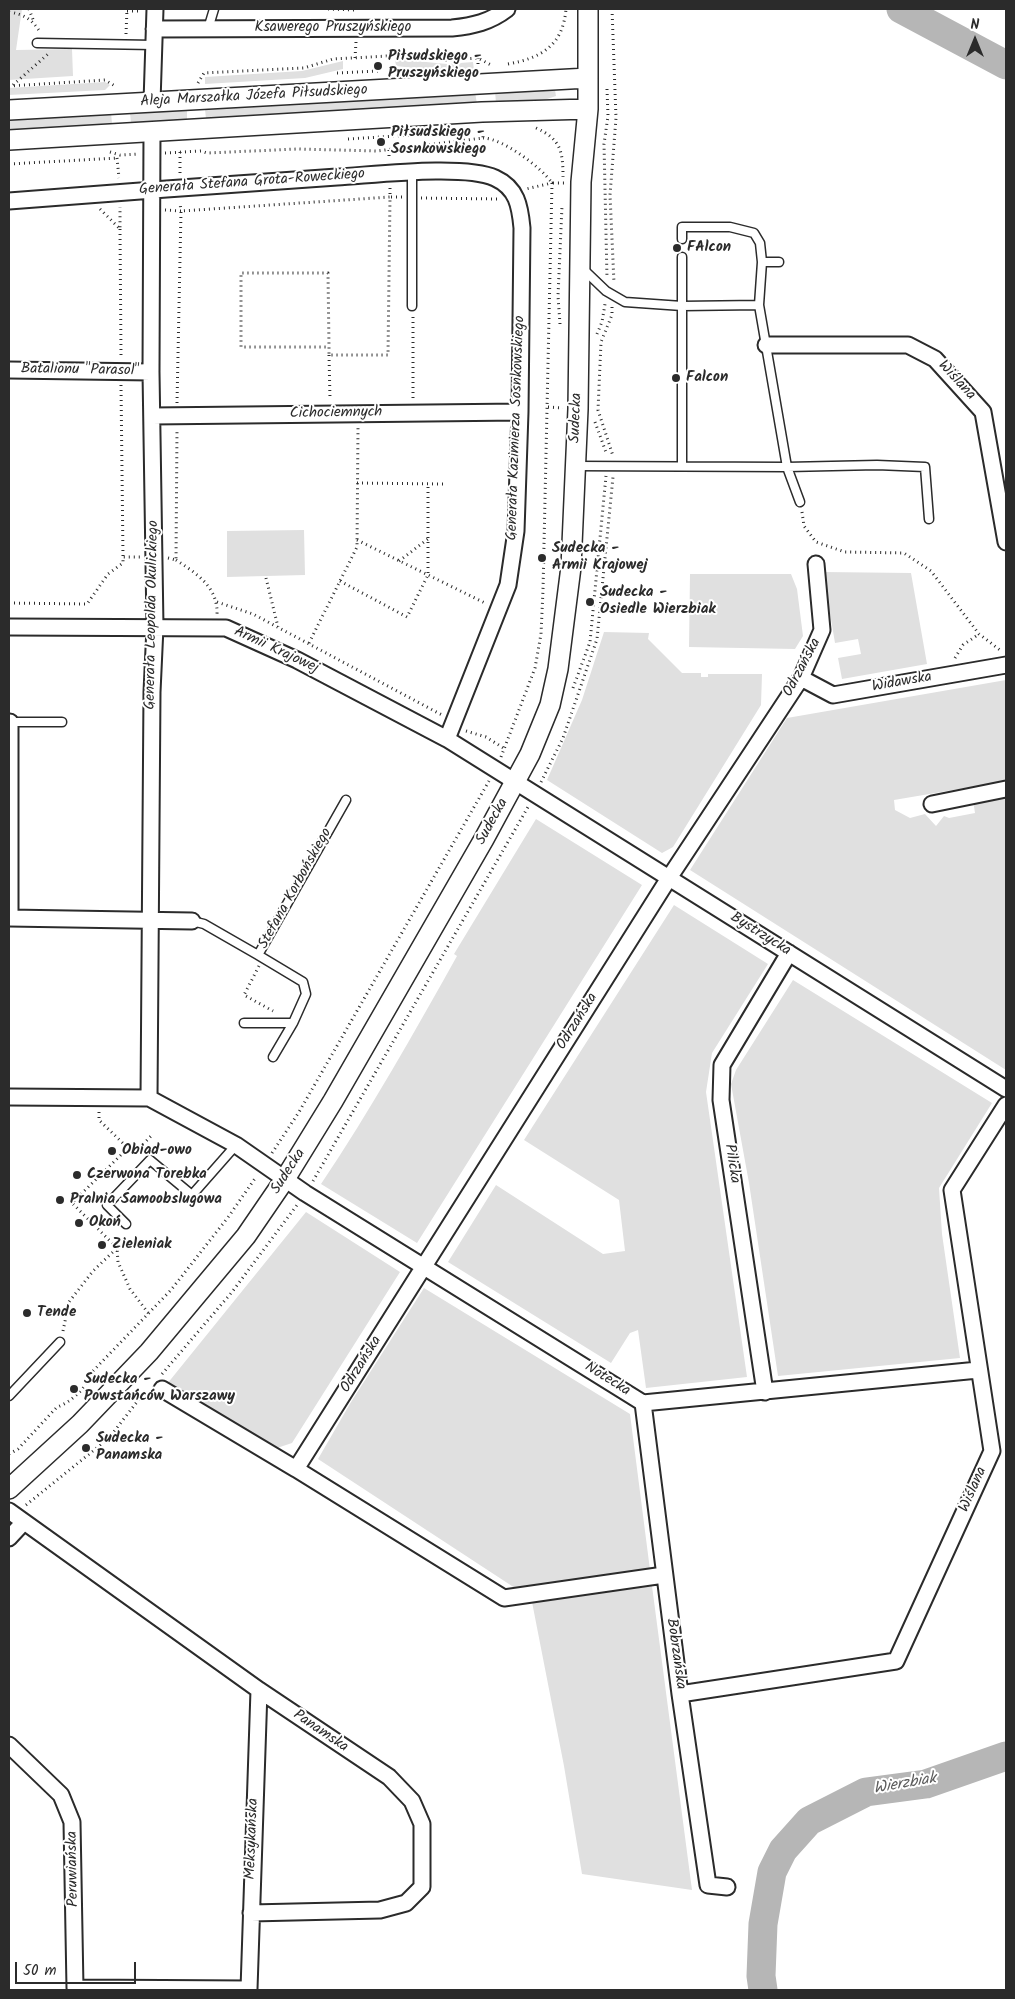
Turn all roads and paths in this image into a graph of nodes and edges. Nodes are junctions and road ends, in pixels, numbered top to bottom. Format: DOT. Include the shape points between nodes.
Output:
graph roads {
  1 [pos="29,9"];
  2 [pos="155,9"];
  3 [pos="214,9"];
  4 [pos="328,9"];
  5 [pos="507,9"];
  6 [pos="566,9"];
  7 [pos="588,9"];
  8 [pos="612,9"];
  9 [pos="356,10"];
  10 [pos="9,12"];
  11 [pos="34,22"];
  12 [pos="154,28"];
  13 [pos="208,28"];
  14 [pos="42,35"];
  15 [pos="37,42"];
  16 [pos="154,45"];
  17 [pos="588,78"];
  18 [pos="198,82"];
  19 [pos="9,86"];
  20 [pos="115,86"];
  21 [pos="607,87"];
  22 [pos="152,102"];
  23 [pos="588,109"];
  24 [pos="9,110"];
  25 [pos="152,132"];
  26 [pos="483,138"];
  27 [pos="9,140"];
  28 [pos="389,150"];
  29 [pos="120,155"];
  30 [pos="389,157"];
  31 [pos="9,164"];
  32 [pos="412,173"];
  33 [pos="390,174"];
  34 [pos="581,182"];
  35 [pos="552,183"];
  36 [pos="605,183"];
  37 [pos="611,184"];
  38 [pos="152,190"];
  39 [pos="515,194"];
  40 [pos="390,197"];
  41 [pos="412,197"];
  42 [pos="9,201"];
  43 [pos="120,229"];
  44 [pos="682,239"];
  45 [pos="682,257"];
  46 [pos="762,262"];
  47 [pos="780,262"];
  48 [pos="579,264"];
  49 [pos="606,291"];
  50 [pos="613,296"];
  51 [pos="758,305"];
  52 [pos="412,306"];
  53 [pos="682,306"];
  54 [pos="595,340"];
  55 [pos="766,346"];
  56 [pos="329,347"];
  57 [pos="329,355"];
  58 [pos="9,370"];
  59 [pos="121,371"];
  60 [pos="151,372"];
  61 [pos="330,403"];
  62 [pos="413,404"];
  63 [pos="180,408"];
  64 [pos="520,412"];
  65 [pos="358,413"];
  66 [pos="592,414"];
  67 [pos="152,416"];
  68 [pos="575,466"];
  69 [pos="610,466"];
  70 [pos="682,466"];
  71 [pos="787,467"];
  72 [pos="357,483"];
  73 [pos="428,484"];
  74 [pos="443,484"];
  75 [pos="800,502"];
  76 [pos="928,520"];
  77 [pos="428,539"];
  78 [pos="357,540"];
  79 [pos="1006,542"];
  80 [pos="123,557"];
  81 [pos="146,557"];
  82 [pos="160,557"];
  83 [pos="176,560"];
  84 [pos="399,561"];
  85 [pos="816,564"];
  86 [pos="428,575"];
  87 [pos="266,578"];
  88 [pos="340,581"];
  89 [pos="488,595"];
  90 [pos="217,602"];
  91 [pos="9,603"];
  92 [pos="486,603"];
  93 [pos="484,611"];
  94 [pos="9,626"];
  95 [pos="155,627"];
  96 [pos="278,627"];
  97 [pos="216,628"];
  98 [pos="979,634"];
  99 [pos="309,643"];
  100 [pos="1006,655"];
  101 [pos="1006,665"];
  102 [pos="949,675"];
  103 [pos="801,678"];
  104 [pos="443,705"];
  105 [pos="440,714"];
  106 [pos="447,718"];
  107 [pos="9,722"];
  108 [pos="62,722"];
  109 [pos="460,726"];
  110 [pos="447,739"];
  111 [pos="505,749"];
  112 [pos="515,782"];
  113 [pos="1006,789"];
  114 [pos="535,795"];
  115 [pos="346,800"];
  116 [pos="932,804"];
  117 [pos="669,878"];
  118 [pos="10,918"];
  119 [pos="192,921"];
  120 [pos="151,922"];
  121 [pos="789,953"];
  122 [pos="255,958"];
  123 [pos="293,1022"];
  124 [pos="244,1023"];
  125 [pos="273,1057"];
  126 [pos="1006,1089"];
  127 [pos="9,1097"];
  128 [pos="149,1098"];
  129 [pos="1006,1105"];
  130 [pos="99,1111"];
  131 [pos="151,1136"];
  132 [pos="236,1144"];
  133 [pos="264,1165"];
  134 [pos="285,1179"];
  135 [pos="305,1193"];
  136 [pos="126,1224"];
  137 [pos="424,1266"];
  138 [pos="148,1314"];
  139 [pos="60,1342"];
  140 [pos="978,1370"];
  141 [pos="158,1383"];
  142 [pos="765,1392"];
  143 [pos="9,1396"];
  144 [pos="643,1403"];
  145 [pos="9,1454"];
  146 [pos="296,1469"];
  147 [pos="9,1489"];
  148 [pos="15,1516"];
  149 [pos="9,1538"];
  150 [pos="664,1575"];
  151 [pos="259,1690"];
  152 [pos="680,1694"];
  153 [pos="9,1745"];
  154 [pos="727,1887"];
  155 [pos="251,1913"];
  156 [pos="74,1989"];
  157 [pos="249,1990"];
  1 -- 11 [label="path"];
  2 -- 12 [label="street"];
  3 -- 13 [label="lane"];
  4 -- 9 [label="path"];
  5 -- 13 [label="street, Ksawerego Pruszyńskiego" via="495,18 474,26 452,28"];
  6 -- 18 [label="path" via="562,32 556,42 528,60 491,65 478,58 446,60 406,55 333,59 304,68 204,74"];
  7 -- 17 [label="street, Sudecka"];
  8 -- 37 [label="path" via="616,118"];
  10 -- 11 [label="path"];
  11 -- 14 [label="path"];
  12 -- 13 [label="street, Ksawerego Pruszyńskiego"];
  12 -- 16 [label="street"];
  15 -- 16 [label="lane"];
  16 -- 22 [label="street"];
  17 -- 22 [label="street, Aleja Marszałka Józefa Piłsudskiego"];
  17 -- 23 [label="street, Sudecka"];
  19 -- 20 [label="path" via="105,80"];
  21 -- 36 [label="path"];
  22 -- 24 [label="street, Aleja Marszałka Józefa Piłsudskiego"];
  23 -- 25 [label="street, Aleja Marszałka Józefa Piłsudskiego" via="482,112"];
  23 -- 34 [label="street, Sudecka"];
  25 -- 27 [label="street, Aleja Marszałka Józefa Piłsudskiego"];
  25 -- 38 [label="street, Generała Leopolda Okulickiego"];
  26 -- 35 [label="path" via="499,141 546,174"];
  28 -- 30 [label="path"];
  29 -- 31 [label="path" via="117,158"];
  32 -- 33 [label="street, Generała Stefana Grota-Roweckiego"];
  32 -- 39 [label="street, Generała Stefana Grota-Roweckiego" via="455,172 494,178 510,187"];
  32 -- 41 [label="lane"];
  33 -- 38 [label="street, Generała Stefana Grota-Roweckiego"];
  33 -- 40 [label="path"];
  34 -- 35 [label="path"];
  34 -- 36 [label="path"];
  34 -- 48 [label="street, Sudecka"];
  35 -- 39 [label="path" via="529,187"];
  36 -- 37 [label="path"];
  36 -- 49 [label="path"];
  37 -- 50 [label="path"];
  38 -- 42 [label="street, Generała Stefana Grota-Roweckiego"];
  38 -- 60 [label="street, Generała Leopolda Okulickiego"];
  39 -- 41 [label="path" via="506,199"];
  39 -- 64 [label="street, Generała Kazimierza Sosnkowskiego" via="522,228"];
  40 -- 41 [label="path"];
  40 -- 57 [label="path" via="388,356"];
  40 -- 63 [label="path" via="180,211"];
  41 -- 52 [label="lane"];
  43 -- 59 [label="path"];
  44 -- 46 [label="lane" via="682,227 730,227 754,233 760,243"];
  45 -- 53 [label="lane"];
  46 -- 47 [label="lane"];
  46 -- 51 [label="lane"];
  48 -- 49 [label="lane"];
  48 -- 68 [label="street, Sudecka"];
  49 -- 50 [label="lane"];
  49 -- 54 [label="path" via="604,314"];
  50 -- 53 [label="lane" via="624,302"];
  50 -- 69 [label="path" via="612,315 602,342 598,410 613,451"];
  51 -- 53 [label="lane"];
  51 -- 55 [label="lane"];
  52 -- 62 [label="path"];
  53 -- 70 [label="lane"];
  55 -- 71 [label="lane"];
  55 -- 79 [label="street, Wiślana" via="908,345 935,359 983,412"];
  56 -- 56 [label="path" via="241,347 241,273 328,273"];
  56 -- 57 [label="path"];
  57 -- 61 [label="path"];
  58 -- 59 [label="street, Batalionu \"Parasol\""];
  59 -- 60 [label="street, Batalionu \"Parasol\""];
  59 -- 80 [label="path"];
  60 -- 67 [label="street, Generała Leopolda Okulickiego"];
  63 -- 65 [label="street, Cichociemnych"];
  63 -- 67 [label="street, Cichociemnych"];
  63 -- 83 [label="path"];
  64 -- 65 [label="street, Cichociemnych"];
  64 -- 110 [label="street, Generała Kazimierza Sosnkowskiego" via="516,531 508,586"];
  65 -- 72 [label="path"];
  66 -- 69 [label="path"];
  67 -- 95 [label="street, Generała Leopolda Okulickiego"];
  68 -- 69 [label="lane"];
  68 -- 112 [label="street, Sudecka" via="570,567 558,669 550,705"];
  69 -- 70 [label="lane"];
  69 -- 114 [label="path" via="597,639 563,738"];
  70 -- 71 [label="lane"];
  71 -- 75 [label="lane"];
  71 -- 76 [label="lane" via="877,464 925,468"];
  72 -- 73 [label="path"];
  72 -- 78 [label="path"];
  73 -- 74 [label="path"];
  73 -- 77 [label="path"];
  75 -- 98 [label="path" via="804,526 816,542 845,552 904,553 931,571"];
  77 -- 84 [label="path"];
  77 -- 86 [label="path"];
  78 -- 84 [label="path"];
  78 -- 88 [label="path" via="357,547"];
  80 -- 81 [label="path"];
  80 -- 91 [label="path" via="123,563 108,574 87,604"];
  82 -- 83 [label="path"];
  83 -- 90 [label="path" via="199,575"];
  84 -- 86 [label="path"];
  85 -- 103 [label="street, Odrzańska" via="822,630"];
  86 -- 88 [label="path" via="407,618"];
  86 -- 92 [label="path"];
  87 -- 96 [label="path"];
  88 -- 99 [label="path"];
  89 -- 92 [label="path"];
  90 -- 96 [label="path" via="253,614"];
  90 -- 97 [label="path"];
  92 -- 93 [label="path"];
  94 -- 95 [label="street, Armii Krajowej"];
  95 -- 97 [label="street, Armii Krajowej"];
  95 -- 120 [label="street, Generała Leopolda Okulickiego"];
  96 -- 99 [label="path"];
  97 -- 110 [label="street, Armii Krajowej" via="226,628 297,660"];
  98 -- 100 [label="path"];
  98 -- 102 [label="path" via="963,645 950,665"];
  99 -- 105 [label="path"];
  101 -- 102 [label="street, Widawska"];
  102 -- 103 [label="street, Widawska" via="833,695"];
  103 -- 117 [label="street, Odrzańska"];
  104 -- 105 [label="path"];
  105 -- 106 [label="path"];
  107 -- 108 [label="lane"];
  107 -- 118 [label="street"];
  109 -- 111 [label="path"];
  110 -- 112 [label="street, Armii Krajowej"];
  112 -- 114 [label="street, Bystrzycka"];
  112 -- 134 [label="street, Sudecka"];
  113 -- 116 [label="street"];
  114 -- 117 [label="street, Bystrzycka"];
  114 -- 135 [label="path" via="334,1148"];
  115 -- 122 [label="lane, Stefana Korbońskiego"];
  117 -- 121 [label="street, Bystrzycka"];
  117 -- 137 [label="street, Odrzańska"];
  118 -- 120 [label="street, Stefana Korbońskiego"];
  119 -- 120 [label="street, Stefana Korbońskiego"];
  119 -- 122 [label="lane, Stefana Korbońskiego" via="204,924"];
  120 -- 128 [label="street, Generała Leopolda Okulickiego"];
  121 -- 126 [label="street, Bystrzycka"];
  121 -- 142 [label="street, Pilicka" via="722,1064 721,1100"];
  122 -- 123 [label="lane" via="303,982 306,994"];
  122 -- 123 [label="path" via="259,965 244,995"];
  123 -- 124 [label="lane"];
  123 -- 125 [label="lane"];
  127 -- 128 [label="street"];
  128 -- 132 [label="street, Notecka"];
  129 -- 140 [label="street, Wiślana" via="952,1190"];
  130 -- 131 [label="path" via="99,1120 134,1154"];
  132 -- 133 [label="street, Notecka"];
  132 -- 136 [label="lane" via="192,1195 150,1160 107,1205"];
  133 -- 134 [label="street, Notecka"];
  133 -- 138 [label="path" via="198,1257"];
  134 -- 135 [label="street, Notecka"];
  134 -- 147 [label="street, Sudecka" via="246,1236 149,1352 80,1424"];
  135 -- 137 [label="street, Notecka"];
  135 -- 141 [label="path" via="232,1292"];
  137 -- 144 [label="street, Notecka"];
  137 -- 146 [label="street, Odrzańska"];
  138 -- 139 [label="path" via="130,1289 118,1262 117,1248 93,1271 69,1302"];
  138 -- 145 [label="path" via="92,1372 89,1382 66,1404 57,1407 18,1449"];
  139 -- 143 [label="lane"];
  140 -- 142 [label="street, Notecka"];
  140 -- 152 [label="street, Wiślana" via="992,1451 896,1661"];
  141 -- 146 [label="street"];
  141 -- 148 [label="path" via="109,1438"];
  142 -- 144 [label="street, Notecka"];
  144 -- 150 [label="street, Bobrzańska"];
  146 -- 150 [label="street" via="504,1598"];
  148 -- 149 [label="street"];
  148 -- 151 [label="street, Panamska"];
  150 -- 152 [label="street, Bobrzańska"];
  151 -- 155 [label="street, Meksykańska"];
  151 -- 155 [label="street, Panamska" via="389,1777 412,1801 422,1824 422,1887 406,1903 380,1910"];
  152 -- 154 [label="street, Bobrzańska" via="708,1885"];
  153 -- 156 [label="street, Peruwiańska" via="61,1795 72,1822"];
  155 -- 157 [label="street, Meksykańska"];
  156 -- 157 [label="street, Meksykańska"];
}
